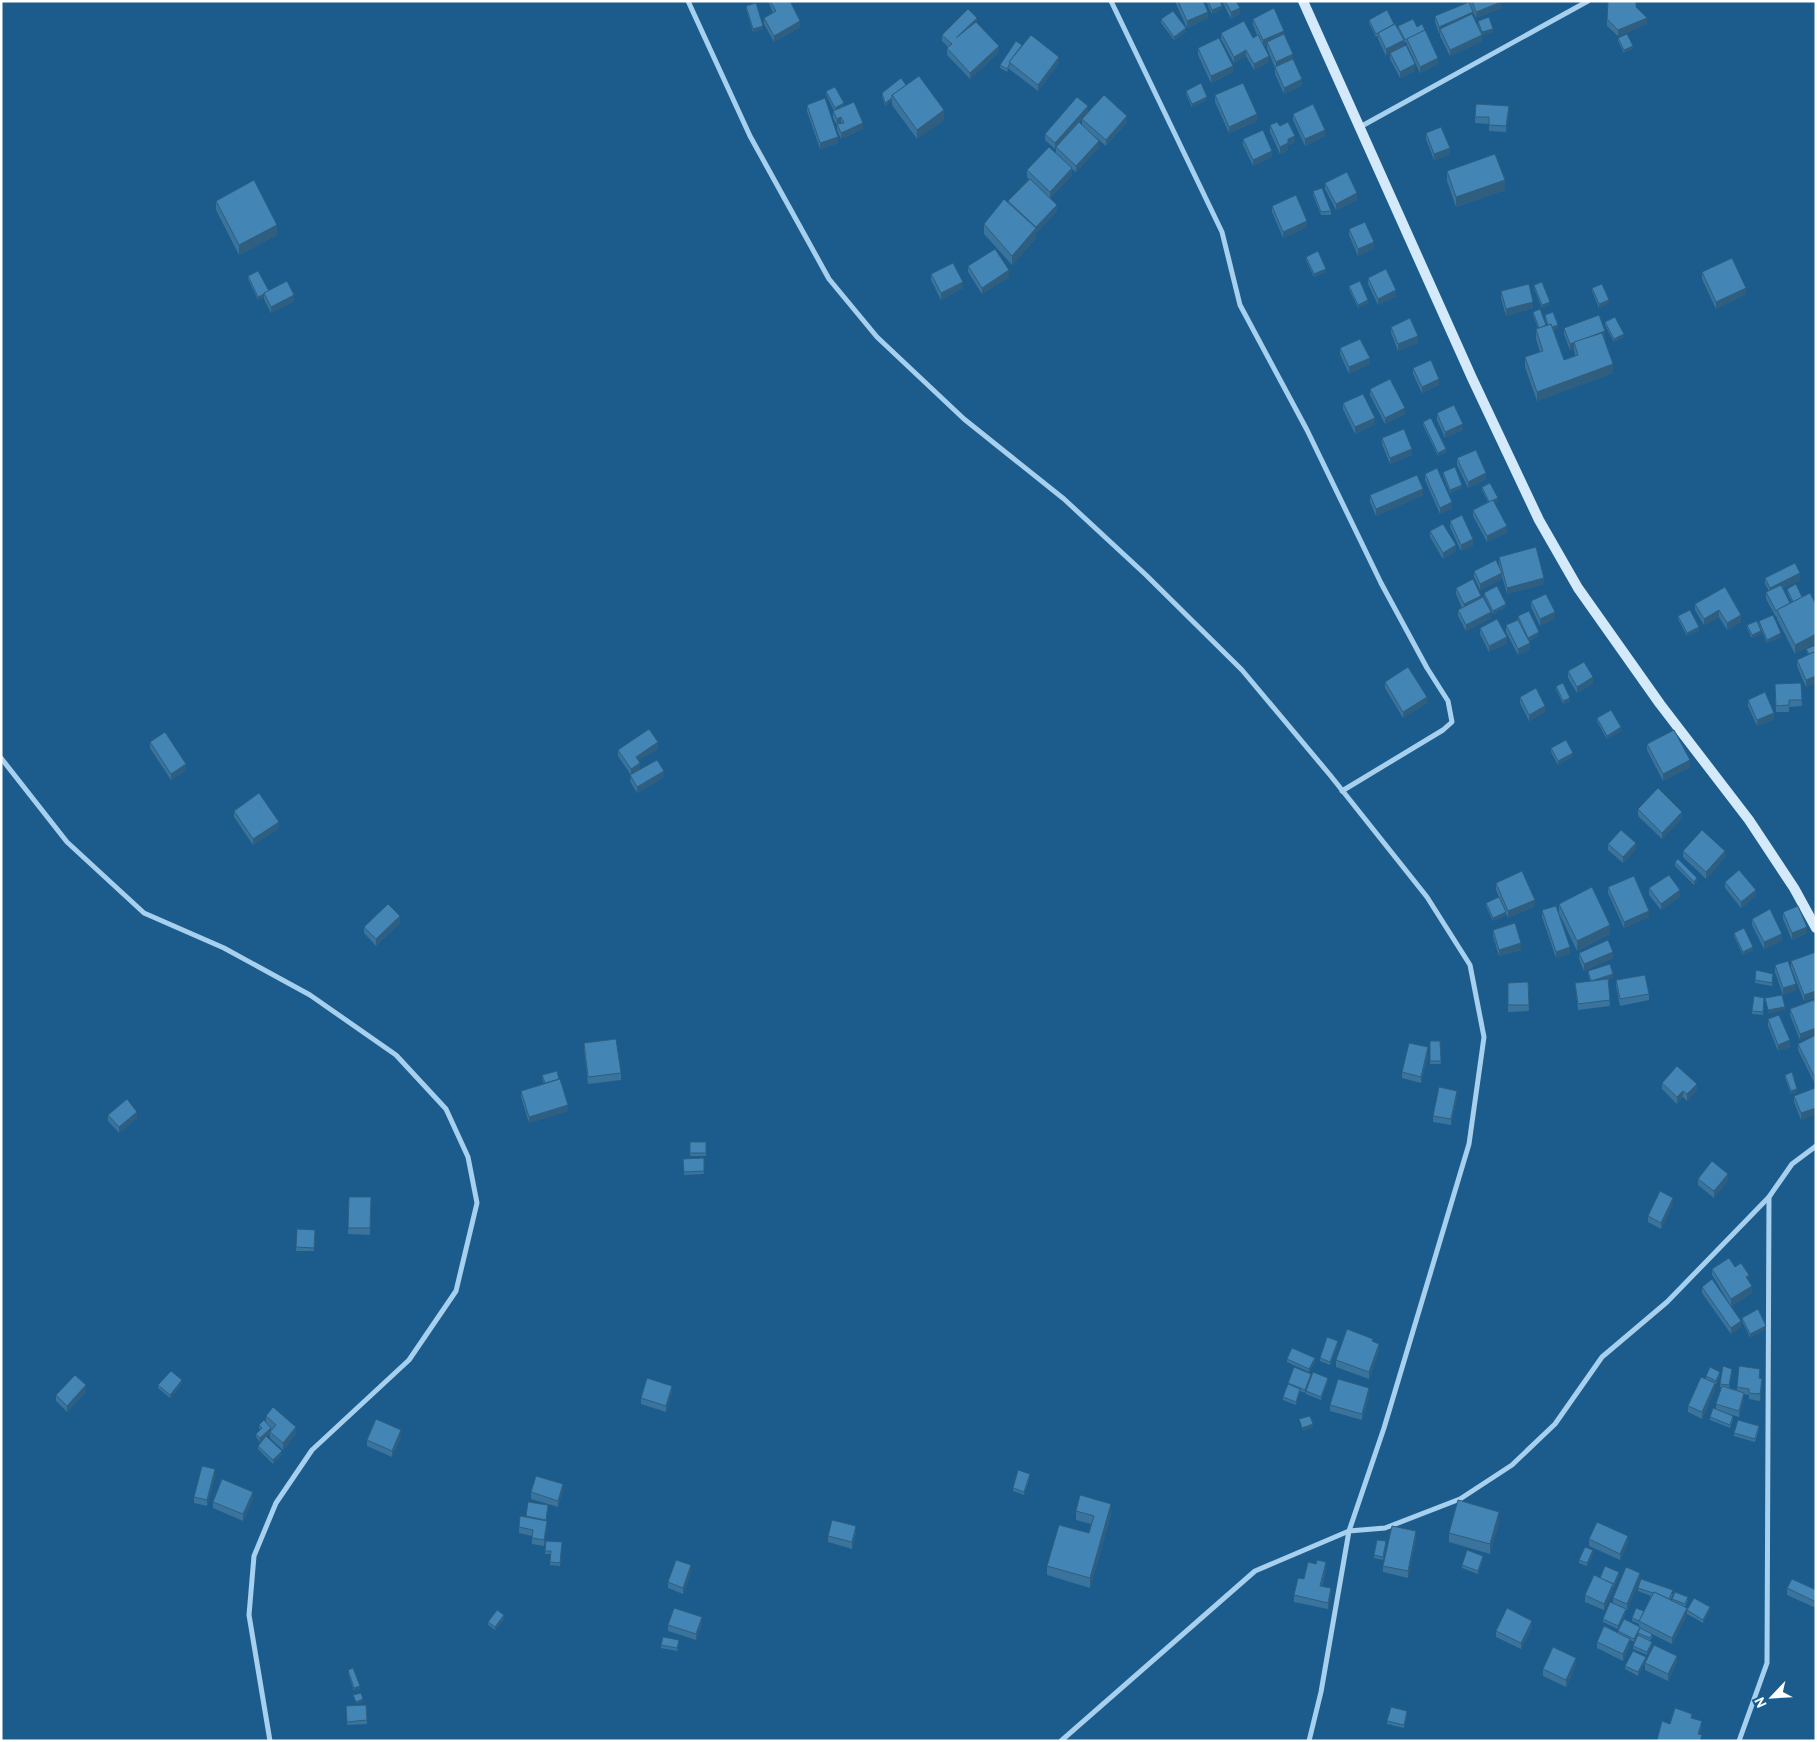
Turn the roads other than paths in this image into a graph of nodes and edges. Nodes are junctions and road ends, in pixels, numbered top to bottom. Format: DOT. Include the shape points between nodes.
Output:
graph roads {
  1 [pos="688,1"];
  2 [pos="1111,1"];
  3 [pos="1303,1"];
  4 [pos="1588,1"];
  5 [pos="1359,127"];
  6 [pos="1,758"];
  7 [pos="1342,791"];
  8 [pos="1816,928"];
  9 [pos="1816,1146"];
  10 [pos="1769,1197"];
  11 [pos="1349,1531"];
  12 [pos="270,1741"];
  13 [pos="1060,1741"];
  14 [pos="1309,1741"];
  15 [pos="1739,1741"];
  1 -- 7 [label="street" via="750,136 829,279 877,337 964,419 1064,499 1146,574 1242,670"];
  2 -- 7 [label="street" via="1222,232 1240,306 1308,430 1381,583 1448,701 1452,722 1443,730"];
  3 -- 5 [label="main road"];
  4 -- 5 [label="street"];
  5 -- 8 [label="main road" via="1538,520 1578,588 1660,704 1749,820"];
  6 -- 12 [label="street" via="67,842 144,913 224,948 310,994 396,1055 446,1109 468,1158 477,1203 456,1291 409,1360 312,1450 276,1502 254,1556 249,1616"];
  7 -- 11 [label="street" via="1428,897 1470,965 1484,1037 1470,1144 1384,1428"];
  9 -- 10 [label="street" via="1792,1164"];
  10 -- 11 [label="street" via="1666,1302 1602,1357 1555,1424 1512,1465 1460,1499 1386,1528"];
  10 -- 15 [label="street" via="1767,1663"];
  11 -- 13 [label="street" via="1255,1571"];
  11 -- 14 [label="street" via="1321,1692"];
}
